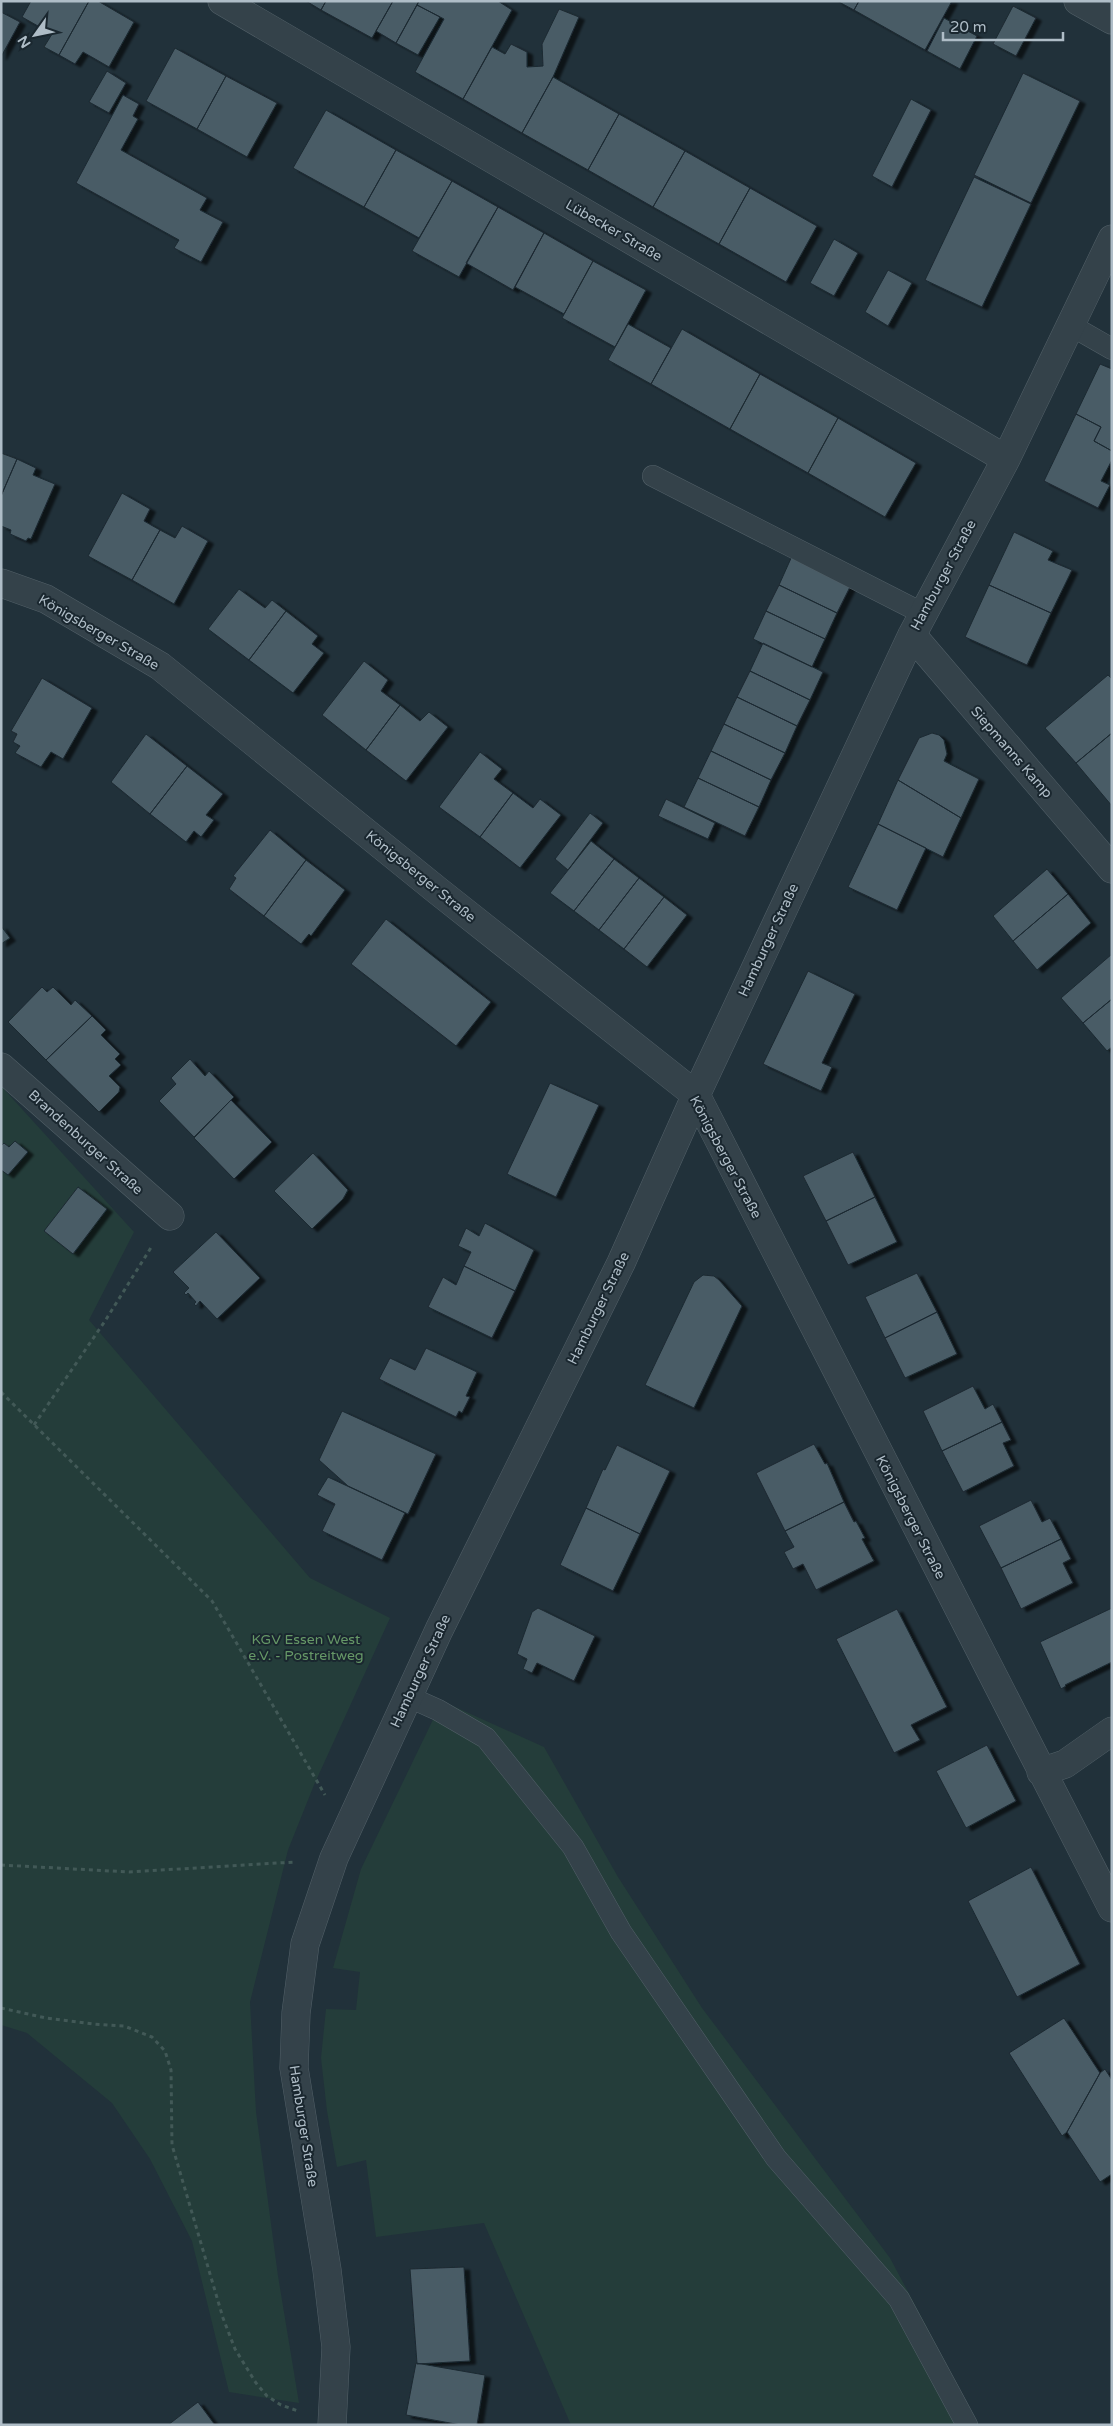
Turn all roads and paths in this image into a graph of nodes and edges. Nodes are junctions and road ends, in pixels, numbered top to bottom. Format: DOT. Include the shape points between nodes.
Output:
graph roads {
  1 [pos="222,1"];
  2 [pos="1078,1"];
  3 [pos="1112,20"];
  4 [pos="1112,239"];
  5 [pos="1070,325"];
  6 [pos="1112,349"];
  7 [pos="1006,458"];
  8 [pos="654,476"];
  9 [pos="1,583"];
  10 [pos="917,624"];
  11 [pos="1112,869"];
  12 [pos="1,1067"];
  13 [pos="696,1095"];
  14 [pos="170,1216"];
  15 [pos="1,1392"];
  16 [pos="34,1425"];
  17 [pos="409,1697"];
  18 [pos="1112,1731"];
  19 [pos="1041,1772"];
  20 [pos="346,1830"];
  21 [pos="334,1858"];
  22 [pos="1,1865"];
  23 [pos="1112,1908"];
  24 [pos="1,2008"];
  25 [pos="333,2424"];
  26 [pos="967,2425"];
  1 -- 7 [label="street, Lübecker Straße"];
  2 -- 3 [label="street"];
  4 -- 5 [label="street, Hamburger Straße"];
  5 -- 6 [label="lane"];
  5 -- 7 [label="street, Hamburger Straße"];
  7 -- 10 [label="street, Hamburger Straße"];
  8 -- 10 [label="lane"];
  9 -- 13 [label="street, Königsberger Straße" via="46,599 160,666"];
  10 -- 11 [label="street, Siepmanns Kamp"];
  10 -- 13 [label="street, Hamburger Straße"];
  12 -- 14 [label="street, Brandenburger Straße"];
  13 -- 17 [label="street, Hamburger Straße" via="621,1263 443,1621"];
  13 -- 19 [label="street, Königsberger Straße"];
  14 -- 16 [label="path" via="105,1321"];
  15 -- 16 [label="path"];
  16 -- 20 [label="path" via="212,1601"];
  17 -- 20 [label="street, Hamburger Straße"];
  17 -- 26 [label="lane" via="486,1738 573,1847 621,1932 776,2158 899,2299"];
  18 -- 19 [label="street" via="1065,1764"];
  19 -- 23 [label="street, Königsberger Straße"];
  20 -- 21 [label="street, Hamburger Straße"];
  21 -- 22 [label="path" via="129,1872"];
  21 -- 25 [label="street, Hamburger Straße" via="304,1944 294,2068 327,2270 336,2347"];
  24 -- 25 [label="path" via="46,2018 124,2026 152,2038 166,2051 171,2070 172,2145 235,2349 267,2396"];
}
